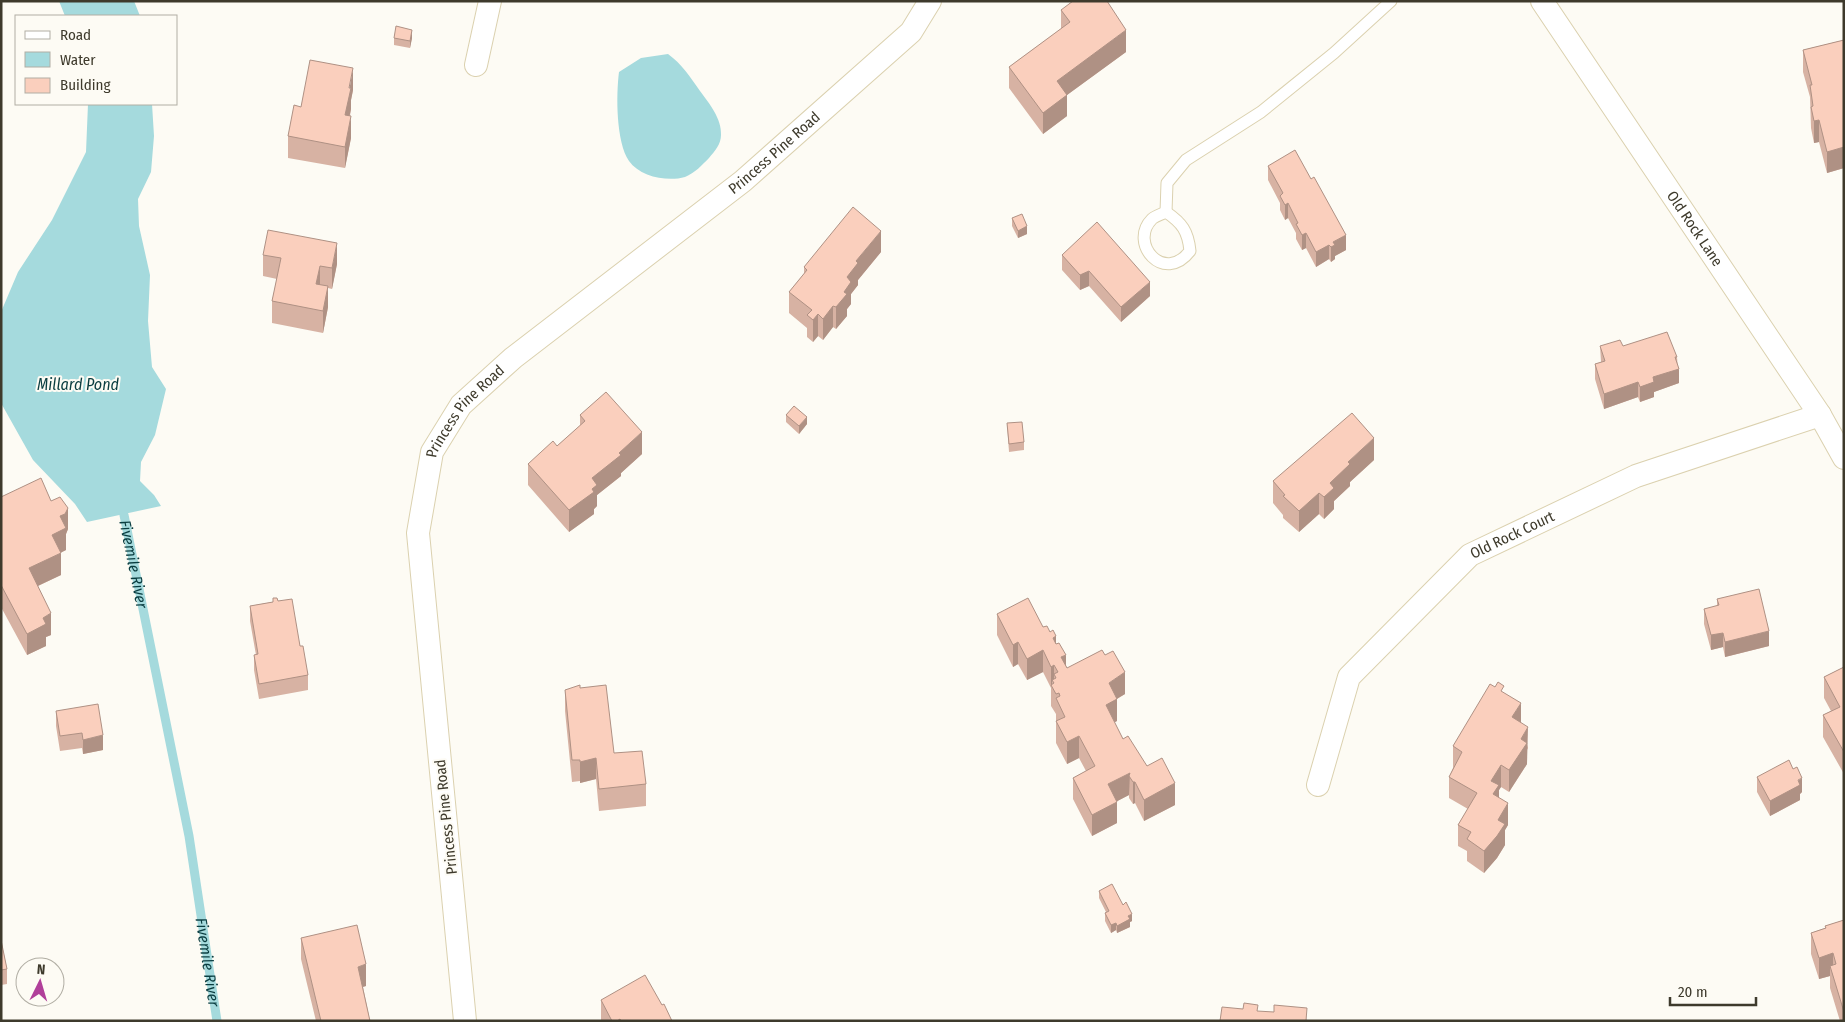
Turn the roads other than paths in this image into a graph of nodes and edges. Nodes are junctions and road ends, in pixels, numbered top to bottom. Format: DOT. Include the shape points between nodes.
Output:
graph roads {
  1 [pos="490,1"];
  2 [pos="930,1"];
  3 [pos="1392,1"];
  4 [pos="1542,1"];
  5 [pos="476,65"];
  6 [pos="1166,212"];
  7 [pos="1820,414"];
  8 [pos="1844,458"];
  9 [pos="1318,785"];
  10 [pos="465,1021"];
  1 -- 5 [label="street"];
  2 -- 10 [label="street, Princess Pine Road" via="912,32 743,181 492,377 461,406 432,452 418,533"];
  3 -- 6 [label="lane" via="1261,112 1186,160 1167,183"];
  4 -- 7 [label="street, Old Rock Lane"];
  6 -- 6 [label="lane" via="1152,219 1145,233 1145,245 1157,262 1169,264 1182,260 1190,251 1181,222"];
  7 -- 8 [label="street, Old Rock Lane"];
  7 -- 9 [label="street, Old Rock Court" via="1636,476 1470,555 1348,677"];
}
